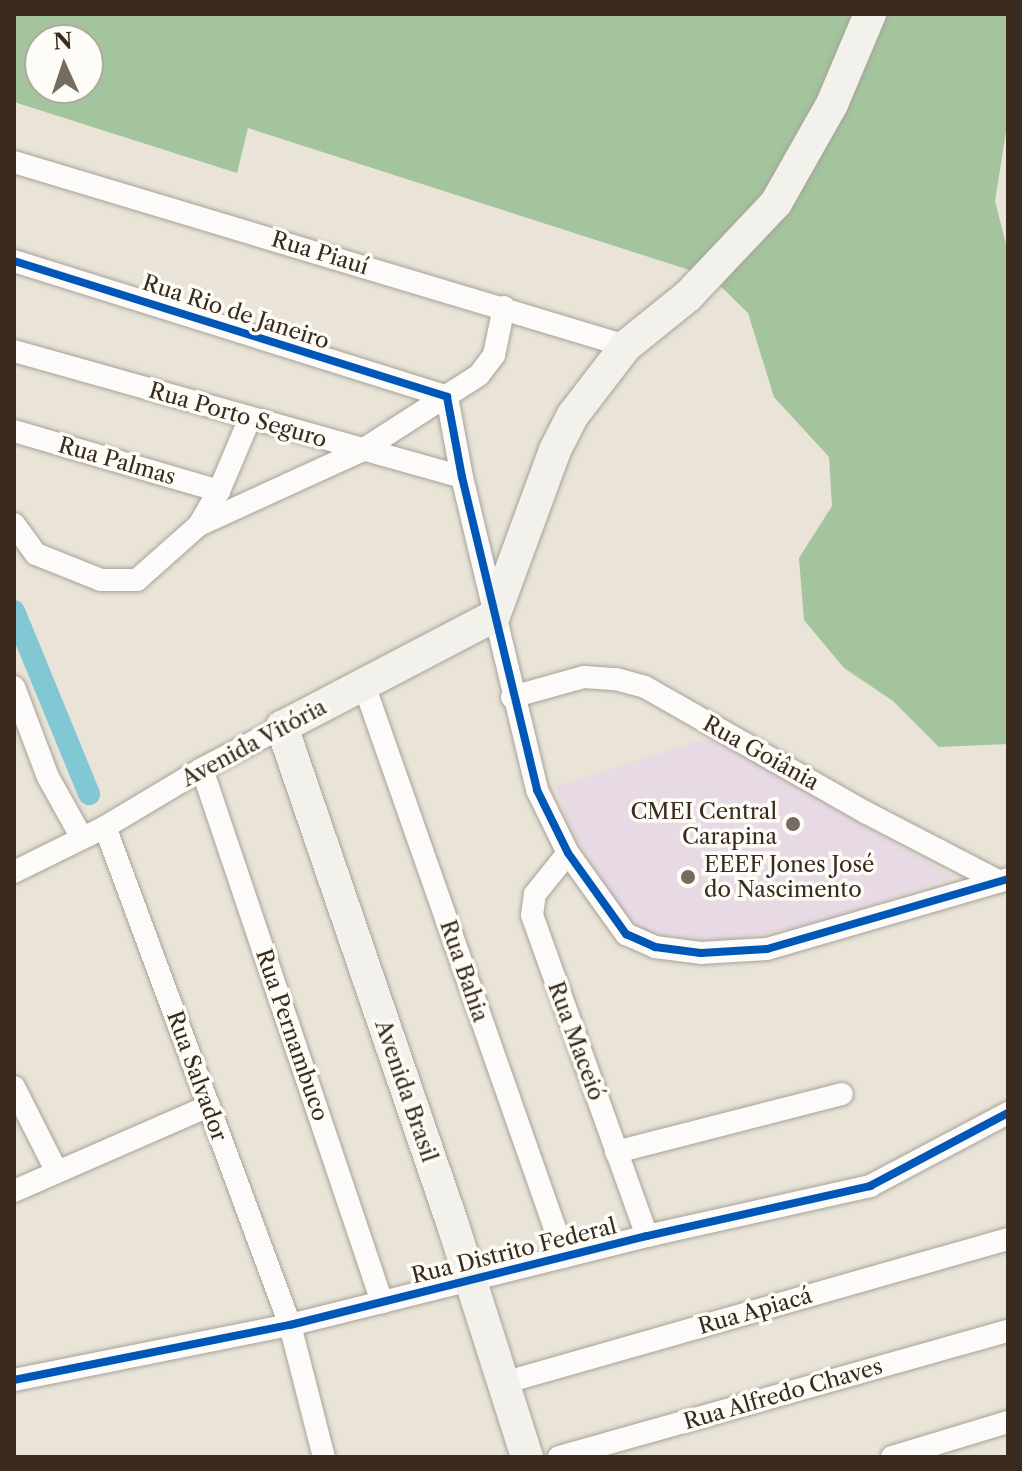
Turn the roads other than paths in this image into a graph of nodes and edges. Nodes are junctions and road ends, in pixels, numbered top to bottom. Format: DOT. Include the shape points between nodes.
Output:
graph roads {
  1 [pos="870,14"];
  2 [pos="14,162"];
  3 [pos="14,261"];
  4 [pos="504,307"];
  5 [pos="626,346"];
  6 [pos="14,351"];
  7 [pos="447,397"];
  8 [pos="250,418"];
  9 [pos="14,431"];
  10 [pos="361,451"];
  11 [pos="462,477"];
  12 [pos="219,491"];
  13 [pos="14,524"];
  14 [pos="199,525"];
  15 [pos="494,616"];
  16 [pos="364,685"];
  17 [pos="14,687"];
  18 [pos="512,697"];
  19 [pos="282,727"];
  20 [pos="202,769"];
  21 [pos="105,827"];
  22 [pos="82,838"];
  23 [pos="568,853"];
  24 [pos="14,872"];
  25 [pos="1003,880"];
  26 [pos="14,1087"];
  27 [pos="842,1094"];
  28 [pos="209,1106"];
  29 [pos="1008,1113"];
  30 [pos="616,1152"];
  31 [pos="56,1170"];
  32 [pos="14,1191"];
  33 [pos="647,1236"];
  34 [pos="1008,1239"];
  35 [pos="565,1257"];
  36 [pos="471,1281"];
  37 [pos="382,1302"];
  38 [pos="290,1325"];
  39 [pos="1008,1331"];
  40 [pos="14,1380"];
  41 [pos="503,1383"];
  42 [pos="1008,1422"];
  43 [pos="324,1457"];
  44 [pos="527,1457"];
  45 [pos="559,1457"];
  46 [pos="892,1457"];
  1 -- 5 [label="street" via="832,104 776,203 688,296"];
  2 -- 4 [label="street, Rua Piauí"];
  3 -- 7 [label="street, Rua Rio de Janeiro"];
  4 -- 5 [label="street, Rua Piauí"];
  4 -- 7 [label="street" via="494,355 479,375"];
  5 -- 15 [label="street" via="563,432"];
  6 -- 8 [label="street, Rua Porto Seguro"];
  7 -- 10 [label="street"];
  7 -- 11 [label="street"];
  8 -- 10 [label="street, Rua Porto Seguro"];
  8 -- 12 [label="street"];
  9 -- 12 [label="street, Rua Palmas"];
  10 -- 11 [label="street, Rua Porto Seguro"];
  10 -- 14 [label="street"];
  11 -- 15 [label="street"];
  12 -- 14 [label="street"];
  13 -- 14 [label="street" via="36,554 76,572 122,583 150,571"];
  15 -- 16 [label="street, Avenida Vitória"];
  15 -- 18 [label="street"];
  16 -- 19 [label="street, Avenida Vitória"];
  16 -- 35 [label="street, Rua Bahia"];
  17 -- 22 [label="street" via="48,777"];
  18 -- 23 [label="street" via="537,790"];
  18 -- 25 [label="street, Rua Goiânia" via="584,677 645,687 867,813"];
  19 -- 20 [label="street, Avenida Vitória"];
  19 -- 36 [label="street, Avenida Brasil"];
  20 -- 21 [label="street, Avenida Vitória"];
  20 -- 37 [label="street, Rua Pernambuco"];
  21 -- 22 [label="street, Avenida Vitória"];
  21 -- 28 [label="street, Rua Salvador"];
  22 -- 24 [label="street, Avenida Vitória"];
  23 -- 25 [label="street" via="626,934 655,947 701,953 767,949"];
  23 -- 30 [label="street, Rua Maceió" via="535,894 532,915"];
  26 -- 31 [label="street"];
  27 -- 30 [label="street"];
  28 -- 31 [label="street"];
  28 -- 38 [label="street, Rua Salvador"];
  29 -- 33 [label="street, Rua Distrito Federal" via="870,1186"];
  30 -- 33 [label="street, Rua Maceió"];
  31 -- 32 [label="street"];
  33 -- 35 [label="street, Rua Distrito Federal"];
  34 -- 41 [label="street, Rua Apiacá"];
  35 -- 36 [label="street, Rua Distrito Federal"];
  36 -- 37 [label="street, Rua Distrito Federal"];
  36 -- 41 [label="street, Avenida Brasil"];
  37 -- 38 [label="street, Rua Distrito Federal"];
  38 -- 40 [label="street, Rua Distrito Federal"];
  38 -- 43 [label="street, Rua Salvador"];
  39 -- 45 [label="street, Rua Alfredo Chaves"];
  41 -- 44 [label="street, Avenida Brasil"];
  42 -- 46 [label="street"];
}
